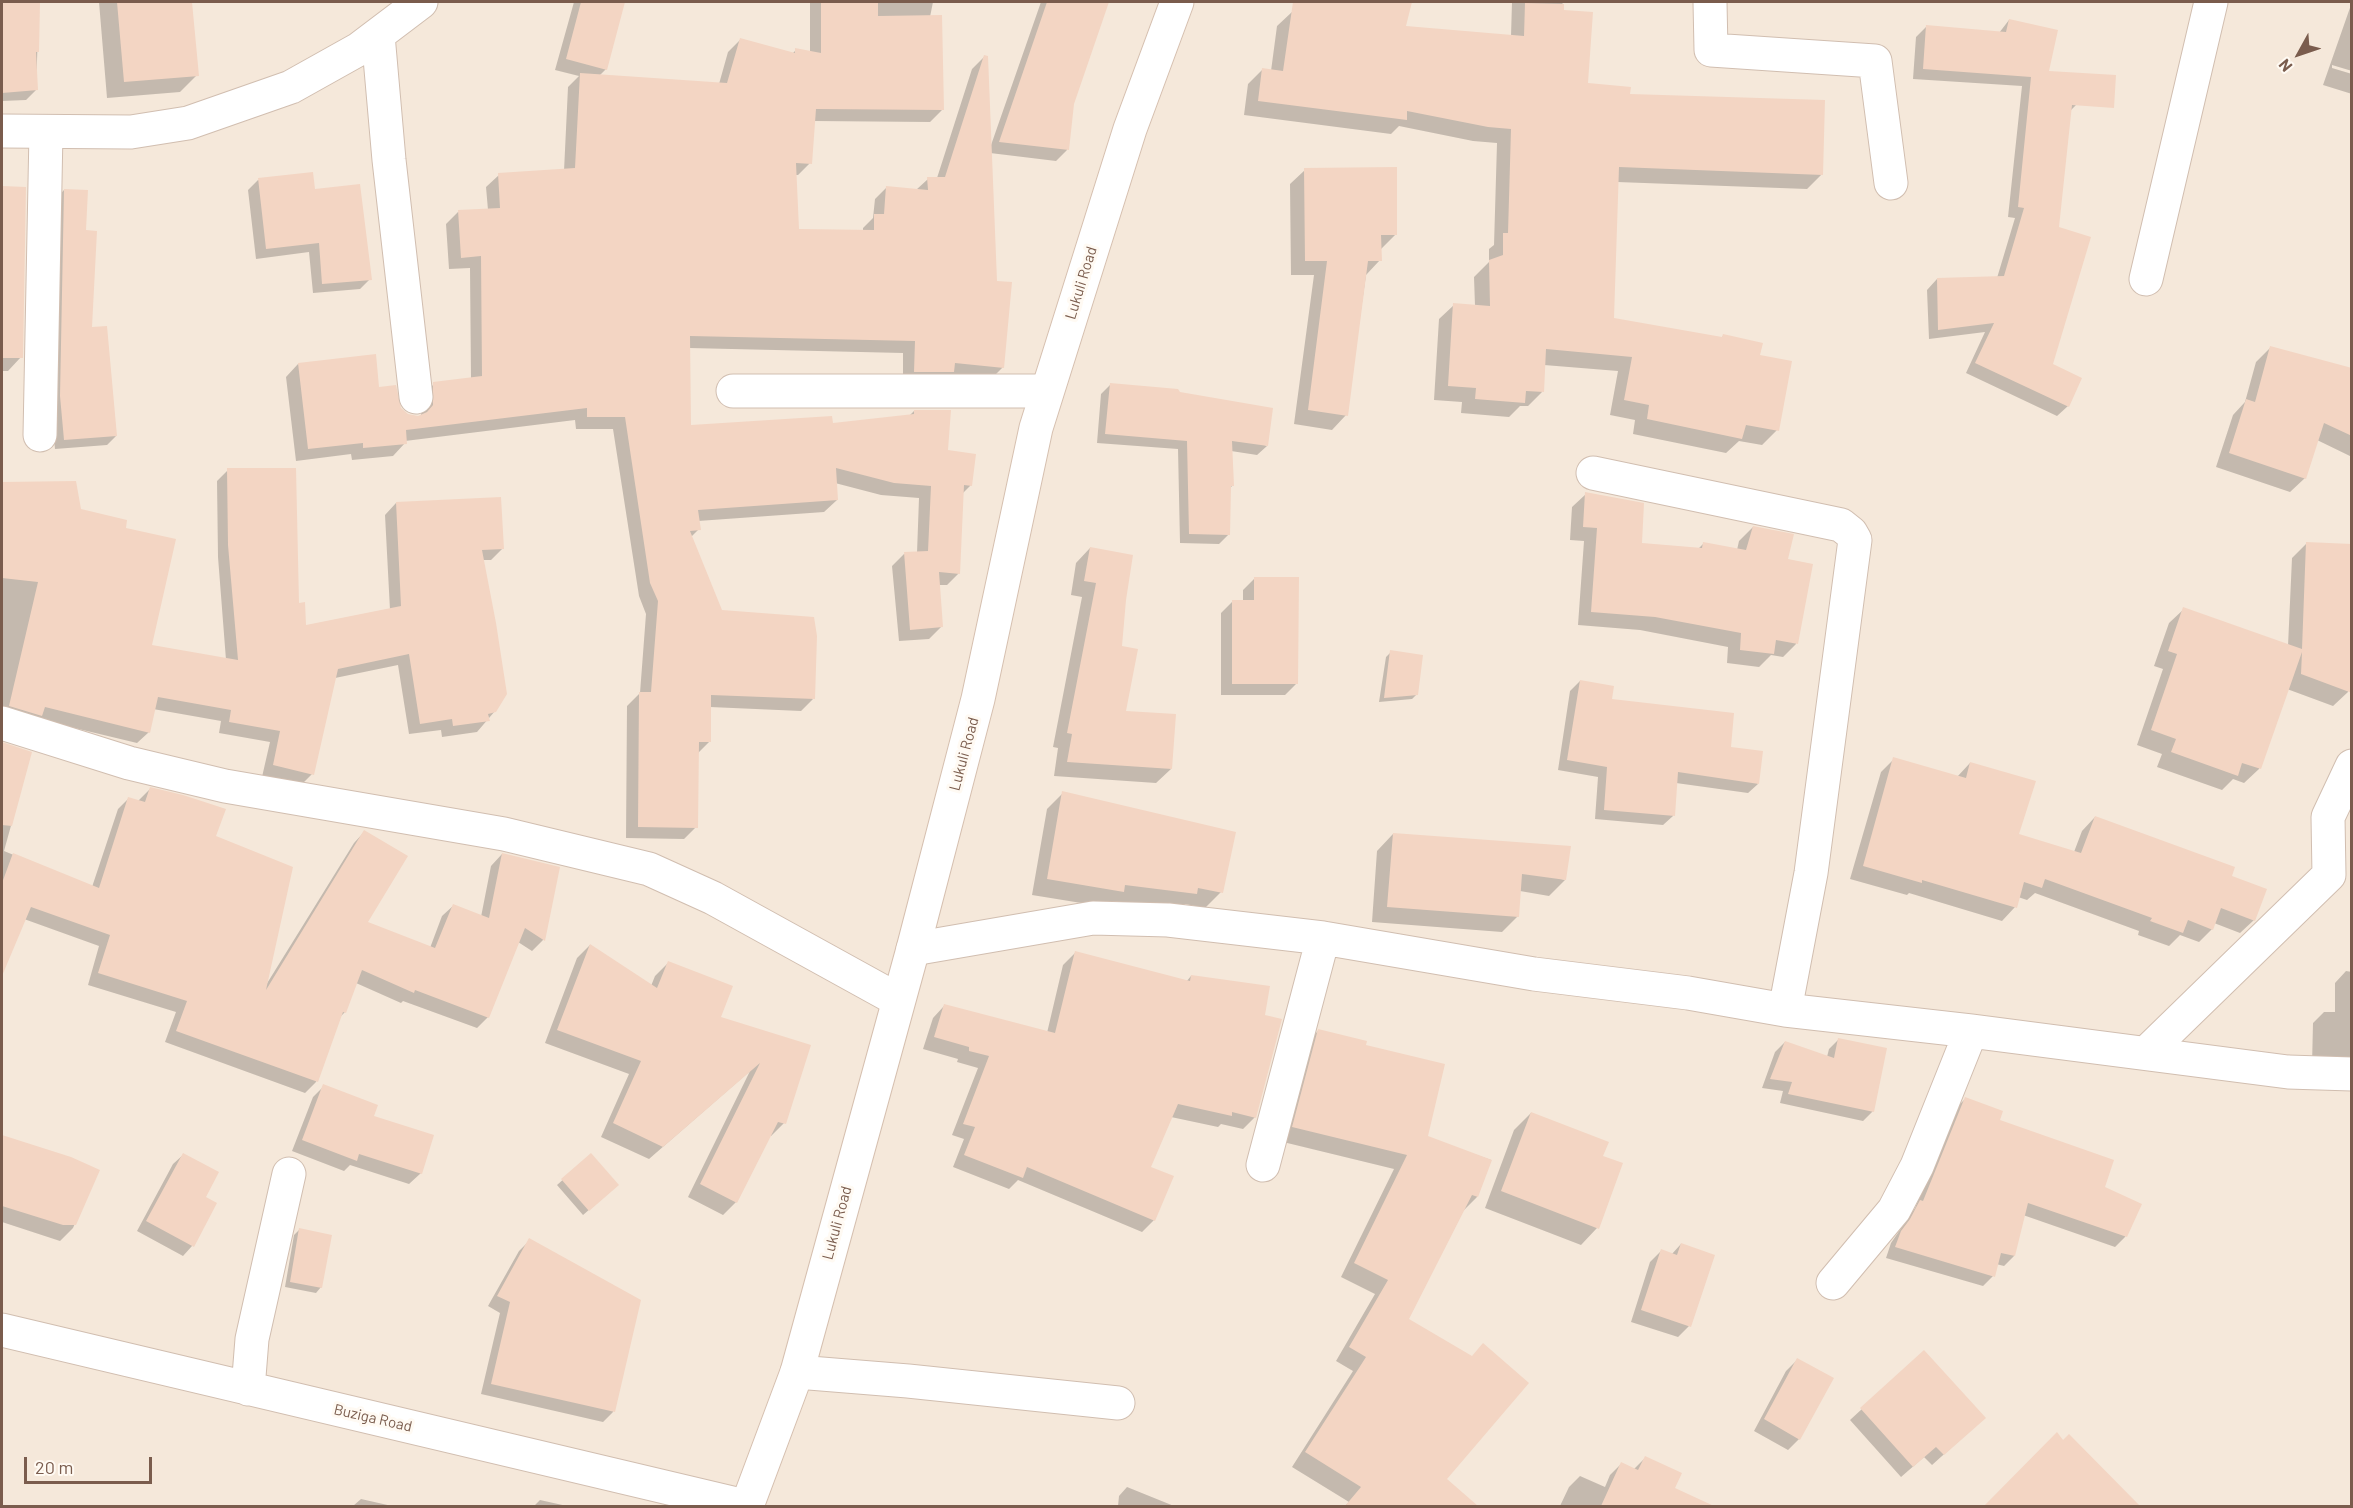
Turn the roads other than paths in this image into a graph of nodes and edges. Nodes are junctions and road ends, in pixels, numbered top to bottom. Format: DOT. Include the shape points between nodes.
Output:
graph roads {
  1 [pos="421,2"];
  2 [pos="1177,2"];
  3 [pos="1710,2"];
  4 [pos="2211,2"];
  5 [pos="378,35"];
  6 [pos="2,131"];
  7 [pos="46,132"];
  8 [pos="1891,183"];
  9 [pos="2146,279"];
  10 [pos="733,391"];
  11 [pos="1047,391"];
  12 [pos="416,397"];
  13 [pos="40,435"];
  14 [pos="1593,473"];
  15 [pos="2,723"];
  16 [pos="2352,766"];
  17 [pos="2340,878"];
  18 [pos="1323,938"];
  19 [pos="913,949"];
  20 [pos="898,1000"];
  21 [pos="1785,1011"];
  22 [pos="1971,1031"];
  23 [pos="2146,1053"];
  24 [pos="2352,1074"];
  25 [pos="1263,1165"];
  26 [pos="289,1174"];
  27 [pos="1833,1283"];
  28 [pos="2,1330"];
  29 [pos="797,1372"];
  30 [pos="248,1389"];
  31 [pos="1118,1403"];
  32 [pos="746,1506"];
  1 -- 5 [label="street"];
  2 -- 11 [label="street, Lukuli Road" via="1130,129"];
  3 -- 8 [label="street" via="1711,50 1875,60"];
  4 -- 9 [label="street"];
  5 -- 7 [label="street" via="291,87 188,123 131,132"];
  5 -- 12 [label="street" via="388,160"];
  6 -- 7 [label="street"];
  7 -- 13 [label="street"];
  10 -- 11 [label="street"];
  11 -- 19 [label="street, Lukuli Road" via="978,699"];
  14 -- 21 [label="street" via="1841,525 1855,540 1811,873"];
  15 -- 20 [label="street" via="129,763 225,786 504,834 649,869 713,898"];
  16 -- 17 [label="street" via="2328,817"];
  17 -- 23 [label="street"];
  18 -- 19 [label="street" via="1168,920 1093,918"];
  18 -- 21 [label="street"];
  18 -- 25 [label="street"];
  19 -- 20 [label="street, Lukuli Road"];
  20 -- 29 [label="street, Lukuli Road"];
  21 -- 22 [label="street"];
  22 -- 23 [label="street"];
  22 -- 27 [label="street" via="1917,1166 1894,1210"];
  23 -- 24 [label="street" via="2288,1072"];
  26 -- 30 [label="street" via="252,1339"];
  28 -- 30 [label="street, Buziga Road"];
  29 -- 31 [label="street"];
  29 -- 32 [label="street, Lukuli Road"];
  30 -- 32 [label="street, Buziga Road"];
}
